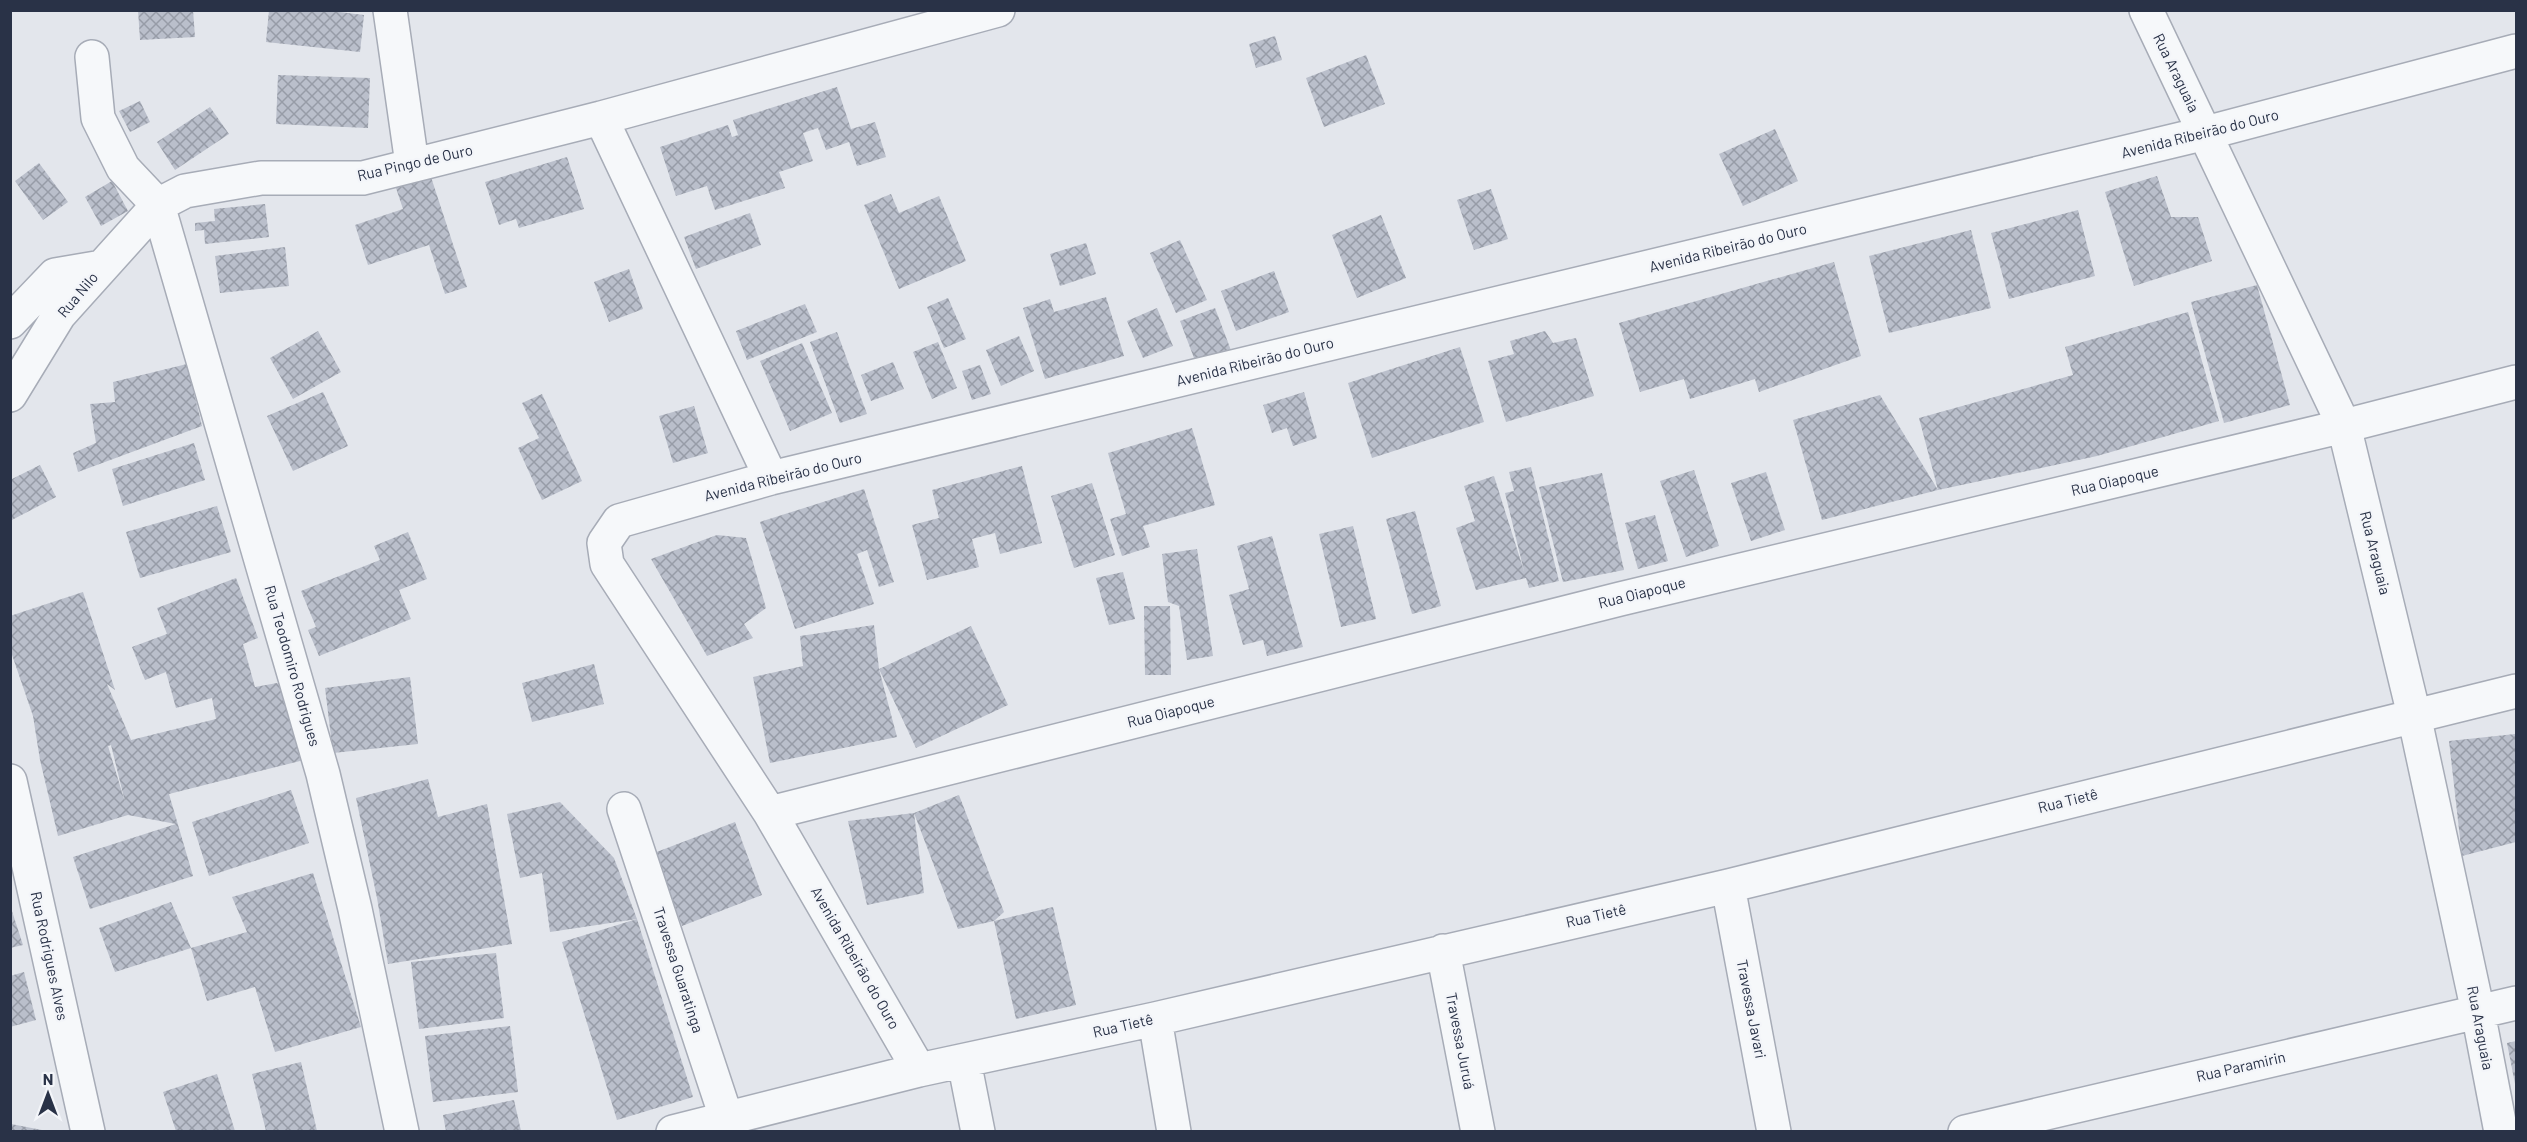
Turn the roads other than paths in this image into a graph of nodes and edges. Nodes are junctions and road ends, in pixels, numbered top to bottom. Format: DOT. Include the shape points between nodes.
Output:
graph roads {
  1 [pos="390,10"];
  2 [pos="998,10"];
  3 [pos="2146,10"];
  4 [pos="2517,51"];
  5 [pos="92,57"];
  6 [pos="601,118"];
  7 [pos="2206,133"];
  8 [pos="412,164"];
  9 [pos="158,206"];
  10 [pos="102,267"];
  11 [pos="10,322"];
  12 [pos="2517,382"];
  13 [pos="10,395"];
  14 [pos="2344,426"];
  15 [pos="771,478"];
  16 [pos="2517,691"];
  17 [pos="2414,715"];
  18 [pos="10,781"];
  19 [pos="624,809"];
  20 [pos="770,813"];
  21 [pos="1728,886"];
  22 [pos="1443,951"];
  23 [pos="2517,1003"];
  24 [pos="2478,1012"];
  25 [pos="1155,1019"];
  26 [pos="964,1061"];
  27 [pos="919,1070"];
  28 [pos="729,1124"];
  29 [pos="88,1131"];
  30 [pos="402,1131"];
  31 [pos="673,1131"];
  32 [pos="978,1131"];
  33 [pos="1174,1131"];
  34 [pos="1478,1131"];
  35 [pos="1774,1131"];
  36 [pos="1965,1131"];
  37 [pos="2500,1131"];
  1 -- 8 [label="street"];
  2 -- 6 [label="street, Rua Pingo de Ouro"];
  3 -- 7 [label="street, Rua Araguaia"];
  4 -- 7 [label="street, Avenida Ribeirão do Ouro"];
  5 -- 9 [label="street" via="98,118 123,168"];
  6 -- 8 [label="street, Rua Pingo de Ouro"];
  6 -- 15 [label="street"];
  7 -- 14 [label="street, Rua Araguaia"];
  7 -- 15 [label="street, Avenida Ribeirão do Ouro"];
  8 -- 9 [label="street, Rua Pingo de Ouro" via="363,178 261,178 185,190"];
  9 -- 10 [label="street, Rua Nilo"];
  9 -- 30 [label="street, Rua Teodomiro Rodrigues" via="323,774"];
  10 -- 11 [label="street" via="55,275"];
  10 -- 13 [label="street, Rua Nilo" via="59,315"];
  12 -- 14 [label="street, Rua Oiapoque"];
  14 -- 17 [label="street, Rua Araguaia"];
  14 -- 20 [label="street, Rua Oiapoque" via="1620,598"];
  15 -- 20 [label="street, Avenida Ribeirão do Ouro" via="619,521 604,543 608,564"];
  16 -- 17 [label="street, Rua Tietê"];
  17 -- 21 [label="street, Rua Tietê"];
  17 -- 24 [label="street, Rua Araguaia"];
  18 -- 29 [label="street, Rua Rodrigues Alves"];
  19 -- 28 [label="street, Travessa Guaratinga"];
  20 -- 27 [label="street, Avenida Ribeirão do Ouro"];
  21 -- 22 [label="street, Rua Tietê"];
  21 -- 35 [label="street, Travessa Javari"];
  22 -- 25 [label="street, Rua Tietê"];
  22 -- 34 [label="street, Travessa Juruá"];
  23 -- 24 [label="street, Rua Paramirin"];
  24 -- 36 [label="street, Rua Paramirin"];
  24 -- 37 [label="street, Rua Araguaia"];
  25 -- 26 [label="street, Rua Tietê"];
  25 -- 33 [label="street"];
  26 -- 27 [label="street, Rua Tietê"];
  26 -- 32 [label="street"];
  27 -- 28 [label="street, Rua Tietê"];
  28 -- 31 [label="street, Rua Tietê"];
}
